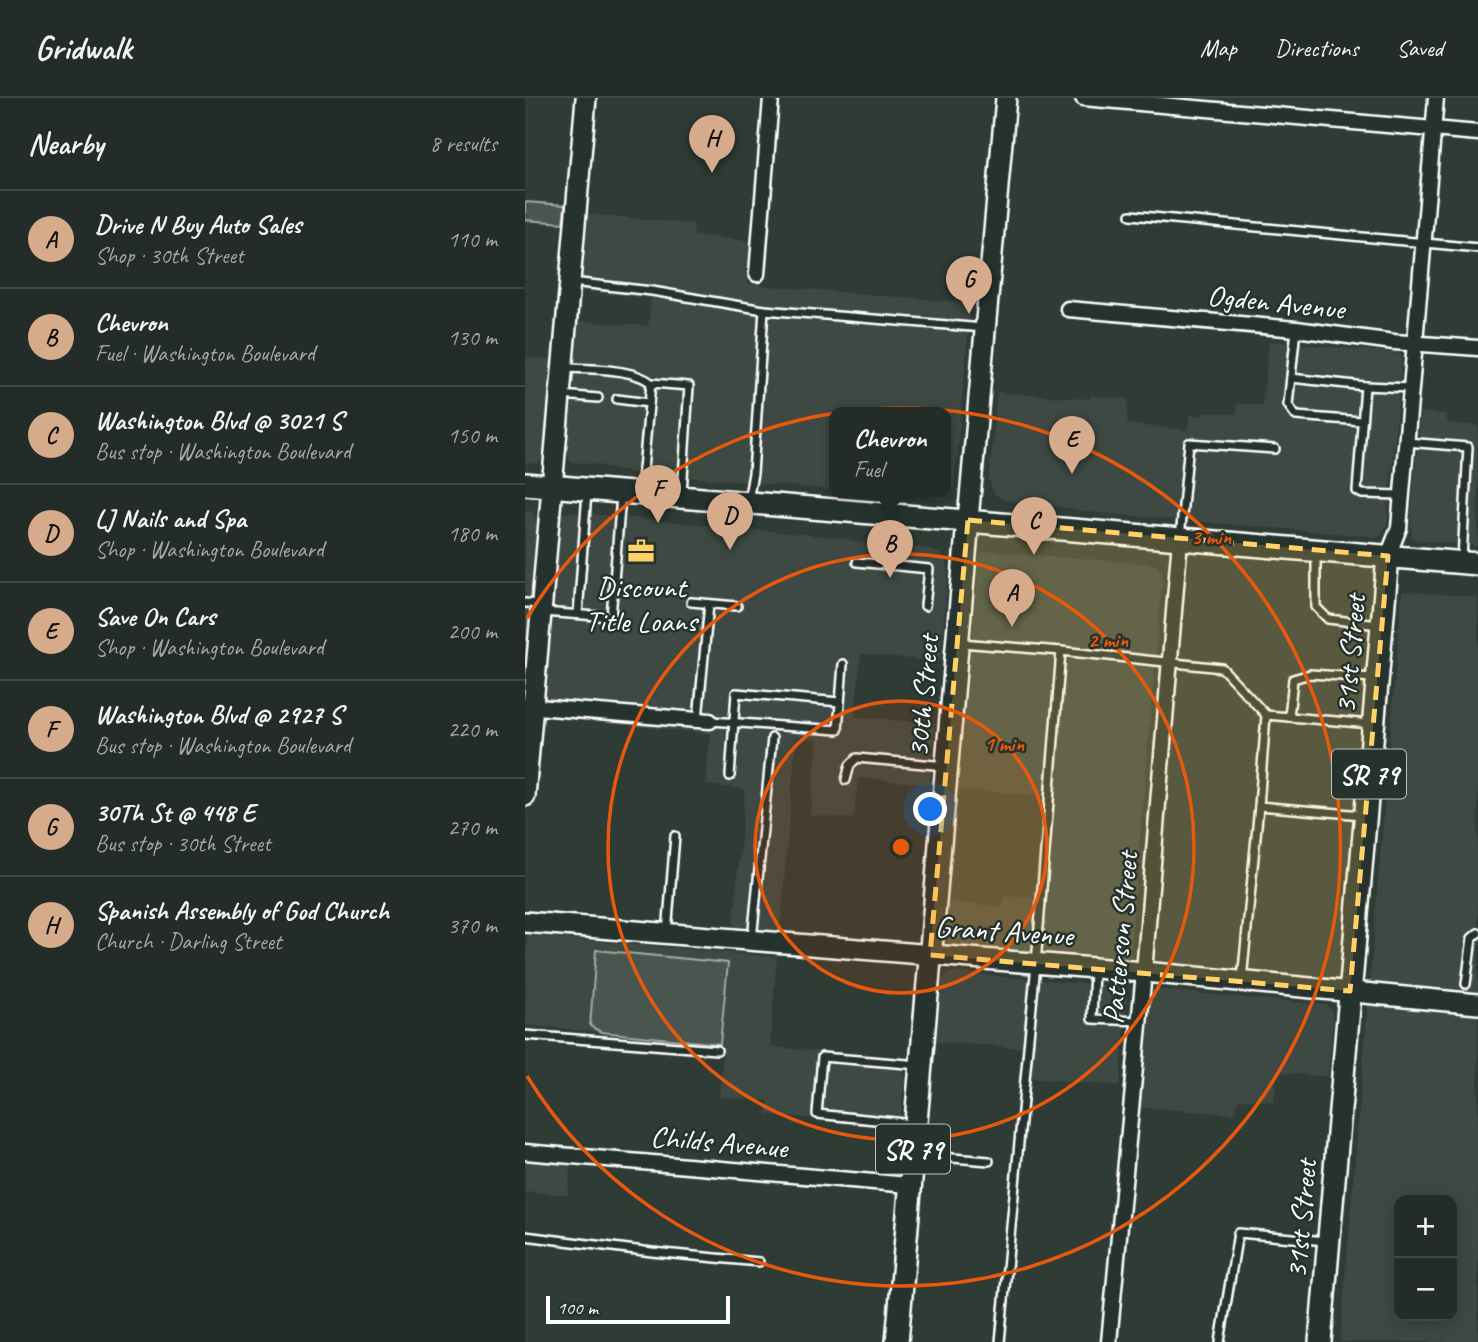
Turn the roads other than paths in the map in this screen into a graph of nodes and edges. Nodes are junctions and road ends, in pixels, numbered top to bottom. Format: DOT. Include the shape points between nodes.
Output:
graph roads {
  1 [pos="586,98"];
  2 [pos="771,98"];
  3 [pos="1006,98"];
  4 [pos="1083,98"];
  5 [pos="1436,98"];
  6 [pos="1434,129"];
  7 [pos="1478,133"];
  8 [pos="1131,215"];
  9 [pos="1423,243"];
  10 [pos="1478,248"];
  11 [pos="757,274"];
  12 [pos="570,282"];
  13 [pos="1068,309"];
  14 [pos="764,310"];
  15 [pos="986,328"];
  16 [pos="1296,328"];
  17 [pos="1415,342"];
  18 [pos="1478,348"];
  19 [pos="562,368"];
  20 [pos="1291,378"];
  21 [pos="651,383"];
  22 [pos="1365,386"];
  23 [pos="1411,388"];
  24 [pos="560,395"];
  25 [pos="598,398"];
  26 [pos="617,399"];
  27 [pos="649,403"];
  28 [pos="1362,421"];
  29 [pos="1405,442"];
  30 [pos="1275,449"];
  31 [pos="525,484"];
  32 [pos="552,486"];
  33 [pos="588,489"];
  34 [pos="631,493"];
  35 [pos="1403,495"];
  36 [pos="682,497"];
  37 [pos="748,502"];
  38 [pos="968,520"];
  39 [pos="1180,539"];
  40 [pos="1316,550"];
  41 [pos="1388,556"];
  42 [pos="857,562"];
  43 [pos="1470,564"];
  44 [pos="691,602"];
  45 [pos="709,604"];
  46 [pos="536,606"];
  47 [pos="737,606"];
  48 [pos="925,606"];
  49 [pos="578,614"];
  50 [pos="1382,625"];
  51 [pos="957,642"];
  52 [pos="1061,651"];
  53 [pos="1170,663"];
  54 [pos="843,664"];
  55 [pos="1378,679"];
  56 [pos="840,702"];
  57 [pos="529,707"];
  58 [pos="1266,715"];
  59 [pos="1289,717"];
  60 [pos="704,721"];
  61 [pos="734,723"];
  62 [pos="1374,725"];
  63 [pos="772,738"];
  64 [pos="947,766"];
  65 [pos="730,776"];
  66 [pos="846,780"];
  67 [pos="525,796"];
  68 [pos="1259,806"];
  69 [pos="1366,815"];
  70 [pos="675,836"];
  71 [pos="525,922"];
  72 [pos="1478,933"];
  73 [pos="667,934"];
  74 [pos="752,941"];
  75 [pos="930,956"];
  76 [pos="1036,964"];
  77 [pos="1094,968"];
  78 [pos="1144,972"];
  79 [pos="1242,981"];
  80 [pos="1466,984"];
  81 [pos="1350,991"];
  82 [pos="1478,1004"];
  83 [pos="1140,1021"];
  84 [pos="525,1035"];
  85 [pos="717,1050"];
  86 [pos="920,1065"];
  87 [pos="915,1124"];
  88 [pos="525,1152"];
  89 [pos="912,1155"];
  90 [pos="989,1161"];
  91 [pos="909,1185"];
  92 [pos="525,1236"];
  93 [pos="1329,1241"];
  94 [pos="759,1262"];
  95 [pos="897,1342"];
  96 [pos="1000,1342"];
  97 [pos="1109,1342"];
  98 [pos="1220,1342"];
  99 [pos="1320,1342"];
  1 -- 12 [label="street"];
  2 -- 11 [label="street"];
  3 -- 15 [label="street, 30th Street / SR 79"];
  4 -- 6 [label="street"];
  5 -- 6 [label="street, 31st Street"];
  6 -- 7 [label="street"];
  6 -- 9 [label="street, 31st Street"];
  8 -- 9 [label="lane"];
  9 -- 10 [label="lane"];
  9 -- 17 [label="street, 31st Street"];
  12 -- 14 [label="lane"];
  12 -- 19 [label="street"];
  13 -- 16 [label="street, Ogden Avenue"];
  14 -- 15 [label="lane"];
  14 -- 37 [label="lane"];
  15 -- 38 [label="street, 30th Street / SR 79"];
  16 -- 17 [label="street, Ogden Avenue"];
  16 -- 20 [label="lane"];
  17 -- 18 [label="street, Ogden Avenue"];
  17 -- 23 [label="street, 31st Street"];
  19 -- 21 [label="lane" via="632,374"];
  19 -- 24 [label="street"];
  20 -- 22 [label="lane"];
  20 -- 28 [label="lane" via="1288,405 1296,416"];
  21 -- 27 [label="lane"];
  21 -- 36 [label="lane" via="689,386"];
  22 -- 23 [label="lane"];
  22 -- 28 [label="lane"];
  23 -- 29 [label="street, 31st Street"];
  24 -- 25 [label="lane"];
  24 -- 32 [label="street"];
  26 -- 27 [label="lane"];
  27 -- 34 [label="lane"];
  28 -- 35 [label="lane" via="1357,491"];
  29 -- 35 [label="street, 31st Street"];
  29 -- 43 [label="lane" via="1468,447"];
  30 -- 39 [label="lane" via="1189,443"];
  31 -- 32 [label="main road"];
  32 -- 33 [label="main road"];
  32 -- 46 [label="street"];
  33 -- 34 [label="main road"];
  33 -- 49 [label="lane"];
  34 -- 36 [label="main road"];
  34 -- 49 [label="lane" via="611,617"];
  35 -- 41 [label="street, 31st Street" via="1399,528"];
  36 -- 37 [label="main road"];
  37 -- 38 [label="main road"];
  38 -- 39 [label="main road"];
  38 -- 51 [label="main road, 30th Street / SR 79"];
  39 -- 40 [label="main road"];
  39 -- 53 [label="street, Patterson Street"];
  40 -- 41 [label="main road"];
  40 -- 50 [label="lane" via="1316,607 1328,620"];
  41 -- 43 [label="main road"];
  41 -- 50 [label="main road, 31st Street / SR 79"];
  42 -- 48 [label="lane" via="929,569"];
  44 -- 45 [label="lane"];
  45 -- 47 [label="lane"];
  45 -- 60 [label="lane"];
  46 -- 49 [label="lane"];
  46 -- 57 [label="street"];
  50 -- 55 [label="main road, 31st Street / SR 79"];
  51 -- 52 [label="lane"];
  51 -- 64 [label="main road, 30th Street / SR 79"];
  52 -- 53 [label="lane"];
  52 -- 76 [label="lane"];
  53 -- 58 [label="lane" via="1222,668"];
  53 -- 78 [label="street, Patterson Street"];
  54 -- 56 [label="lane"];
  55 -- 59 [label="lane" via="1310,674 1293,679"];
  55 -- 62 [label="main road, 31st Street / SR 79"];
  56 -- 61 [label="lane" via="838,730"];
  56 -- 61 [label="lane" via="736,693"];
  57 -- 60 [label="street"];
  57 -- 67 [label="street"];
  58 -- 59 [label="lane"];
  58 -- 68 [label="lane"];
  59 -- 62 [label="lane"];
  60 -- 61 [label="lane"];
  61 -- 65 [label="lane"];
  62 -- 69 [label="main road, 31st Street / SR 79"];
  63 -- 74 [label="lane"];
  64 -- 66 [label="lane" via="857,758"];
  64 -- 75 [label="main road, 30th Street / SR 79"];
  68 -- 69 [label="lane"];
  68 -- 79 [label="lane"];
  69 -- 81 [label="main road, 31st Street / SR 79"];
  70 -- 73 [label="lane"];
  71 -- 73 [label="street, Grant Avenue"];
  72 -- 80 [label="lane" via="1472,938"];
  73 -- 74 [label="street, Grant Avenue"];
  74 -- 75 [label="street, Grant Avenue"];
  75 -- 76 [label="street, Grant Avenue"];
  75 -- 86 [label="main road, 30th Street / SR 79"];
  76 -- 77 [label="street, Grant Avenue"];
  76 -- 96 [label="lane"];
  77 -- 78 [label="street, Grant Avenue"];
  77 -- 83 [label="lane" via="1092,1019"];
  78 -- 79 [label="street, Grant Avenue"];
  78 -- 83 [label="street, Patterson Street"];
  79 -- 81 [label="street, Grant Avenue"];
  81 -- 82 [label="street, Grant Avenue"];
  81 -- 93 [label="main road, 31st Street / SR 79"];
  83 -- 97 [label="street, Patterson Street"];
  84 -- 85 [label="lane"];
  86 -- 87 [label="main road, 30th Street / SR 79"];
  86 -- 87 [label="lane" via="821,1057 817,1114"];
  87 -- 89 [label="main road, 30th Street / SR 79"];
  88 -- 91 [label="street, Childs Avenue"];
  89 -- 90 [label="lane"];
  89 -- 91 [label="main road, 30th Street / SR 79"];
  91 -- 95 [label="main road, 30th Street / SR 79"];
  92 -- 94 [label="lane"];
  93 -- 98 [label="lane" via="1238,1233"];
  93 -- 99 [label="main road, 31st Street / SR 79"];
}
